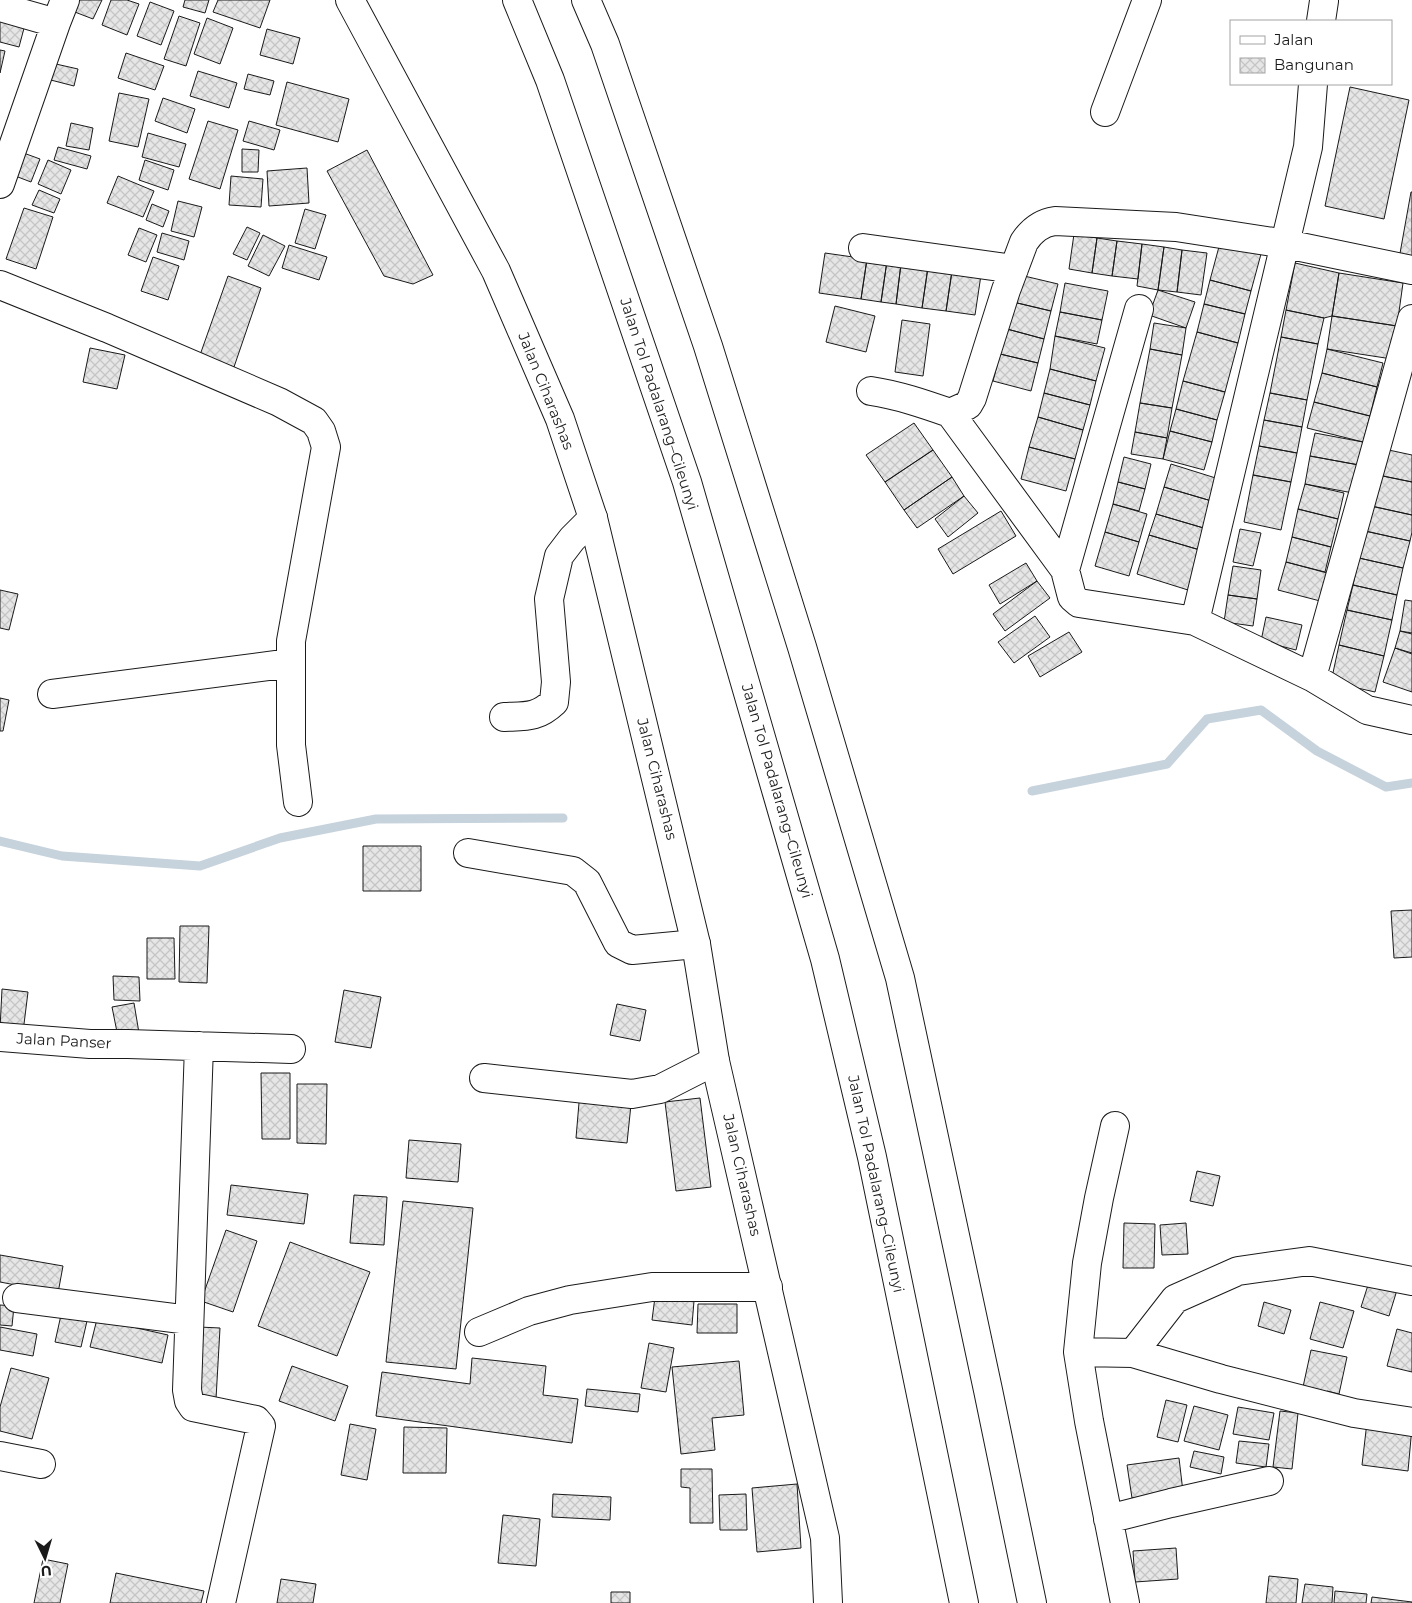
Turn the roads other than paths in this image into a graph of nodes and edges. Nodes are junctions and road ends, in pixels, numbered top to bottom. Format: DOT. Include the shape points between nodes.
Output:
graph roads {
  1 [pos="350,0"];
  2 [pos="517,0"];
  3 [pos="586,0"];
  4 [pos="1147,0"];
  5 [pos="0,6"];
  6 [pos="61,11"];
  7 [pos="1313,85"];
  8 [pos="1105,112"];
  9 [pos="0,184"];
  10 [pos="1286,244"];
  11 [pos="863,248"];
  12 [pos="1014,269"];
  13 [pos="1412,270"];
  14 [pos="0,285"];
  15 [pos="1139,309"];
  16 [pos="1412,319"];
  17 [pos="871,391"];
  18 [pos="950,413"];
  19 [pos="593,518"];
  20 [pos="1065,570"];
  21 [pos="1195,621"];
  22 [pos="291,663"];
  23 [pos="1312,677"];
  24 [pos="52,694"];
  25 [pos="504,717"];
  26 [pos="1412,720"];
  27 [pos="298,802"];
  28 [pos="468,852"];
  29 [pos="696,944"];
  30 [pos="0,1037"];
  31 [pos="199,1046"];
  32 [pos="291,1049"];
  33 [pos="715,1061"];
  34 [pos="484,1078"];
  35 [pos="1115,1126"];
  36 [pos="1412,1280"];
  37 [pos="768,1287"];
  38 [pos="17,1298"];
  39 [pos="189,1320"];
  40 [pos="479,1332"];
  41 [pos="1078,1352"];
  42 [pos="1133,1353"];
  43 [pos="1412,1422"];
  44 [pos="0,1456"];
  45 [pos="41,1464"];
  46 [pos="1269,1481"];
  47 [pos="1108,1520"];
  48 [pos="221,1603"];
  49 [pos="828,1603"];
  50 [pos="964,1603"];
  51 [pos="1032,1603"];
  52 [pos="1126,1603"];
  1 -- 19 [label="main road, Jalan Ciharashas" via="496,270 560,419"];
  2 -- 50 [label="main road, Jalan Tol Padalarang–Cileunyi" via="550,80 687,482 825,959 872,1157"];
  3 -- 51 [label="main road" via="605,44 708,346 805,656 900,978"];
  4 -- 8 [label="main road"];
  5 -- 6 [label="main road"];
  6 -- 9 [label="main road"];
  7 -- 10 [label="main road" via="1308,147"];
  10 -- 12 [label="main road" via="1176,227 1054,221 1041,224 1029,235"];
  10 -- 13 [label="main road"];
  10 -- 21 [label="main road"];
  11 -- 12 [label="main road"];
  12 -- 18 [label="main road" via="972,398 968,405"];
  14 -- 22 [label="main road" via="261,394 314,421 326,447 292,632"];
  15 -- 20 [label="main road"];
  16 -- 23 [label="main road"];
  17 -- 18 [label="main road" via="906,398"];
  18 -- 20 [label="main road"];
  19 -- 25 [label="main road" via="559,556 549,599 556,682 554,702 545,710 529,716"];
  19 -- 29 [label="main road, Jalan Ciharashas"];
  20 -- 21 [label="main road" via="1072,597 1080,603"];
  21 -- 23 [label="main road"];
  22 -- 24 [label="main road"];
  22 -- 27 [label="main road" via="292,745"];
  23 -- 26 [label="main road" via="1367,710"];
  28 -- 29 [label="main road" via="573,871 587,882 618,943 632,950"];
  29 -- 33 [label="main road, Jalan Ciharashas"];
  30 -- 31 [label="main road, Jalan Panser" via="90,1044"];
  31 -- 32 [label="main road, Jalan Panser"];
  31 -- 39 [label="main road"];
  33 -- 34 [label="main road" via="660,1089 632,1094"];
  33 -- 37 [label="main road, Jalan Ciharashas"];
  35 -- 41 [label="main road" via="1087,1263"];
  36 -- 42 [label="main road" via="1309,1261 1238,1271 1175,1299"];
  37 -- 40 [label="main road" via="652,1287 570,1300 529,1311"];
  37 -- 49 [label="main road, Jalan Ciharashas" via="825,1538"];
  38 -- 39 [label="main road"];
  39 -- 48 [label="main road" via="187,1390 193,1407 256,1420 261,1426"];
  41 -- 42 [label="main road"];
  41 -- 47 [label="main road"];
  42 -- 43 [label="main road" via="1354,1413"];
  44 -- 45 [label="main road"];
  46 -- 47 [label="main road" via="1171,1502"];
  47 -- 52 [label="main road"];
}
